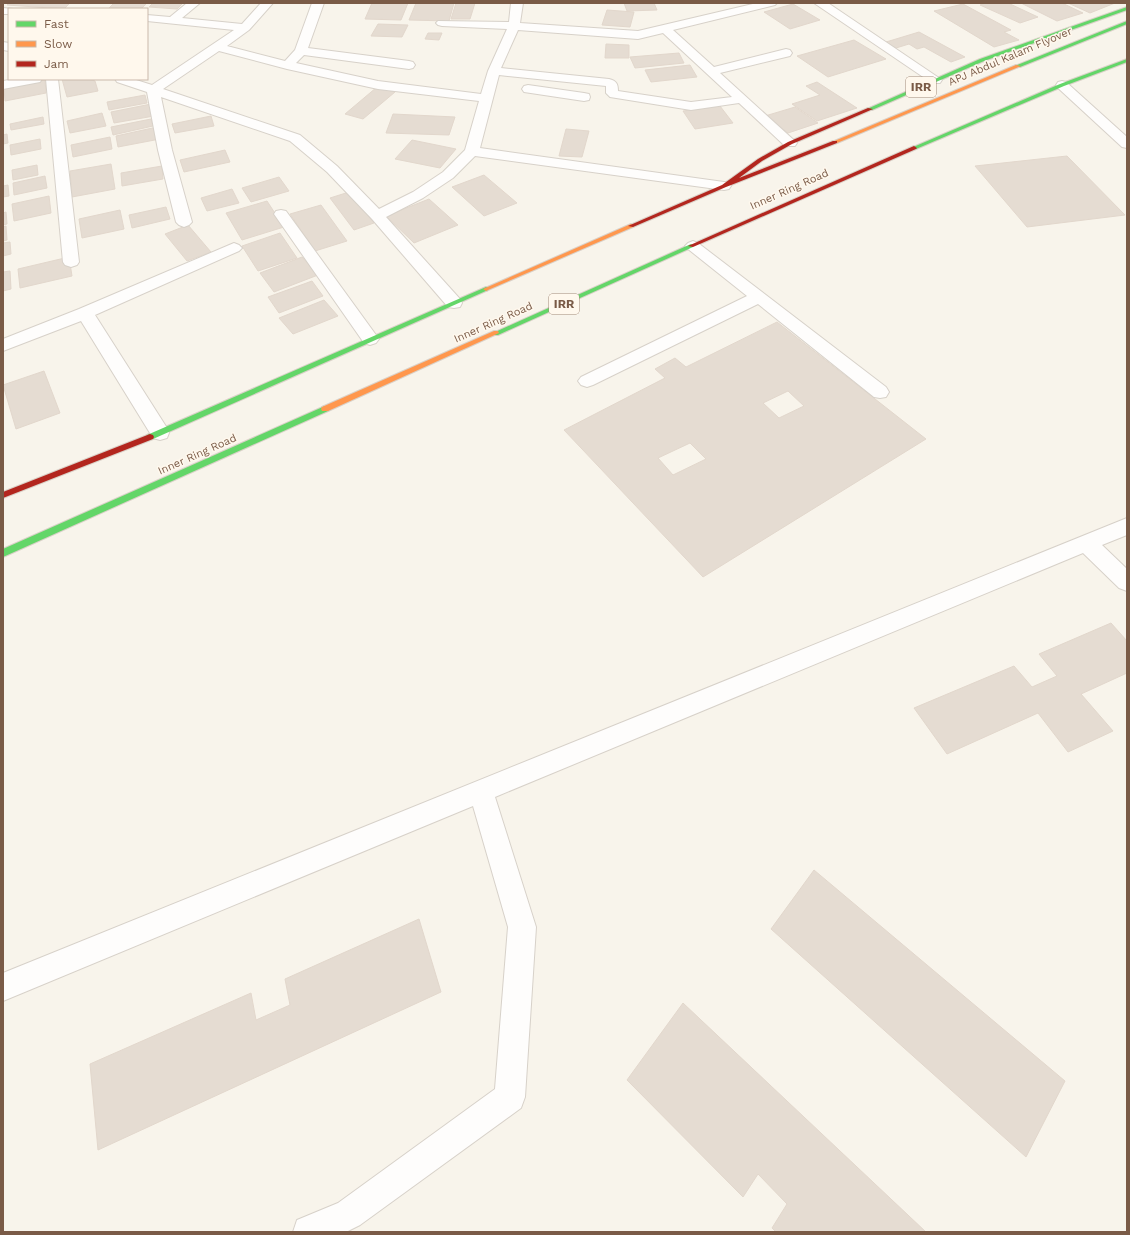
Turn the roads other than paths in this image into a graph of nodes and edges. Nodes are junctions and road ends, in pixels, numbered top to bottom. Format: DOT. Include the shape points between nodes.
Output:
graph roads {
  1 [pos="194,3"];
  2 [pos="267,3"];
  3 [pos="318,3"];
  4 [pos="517,3"];
  5 [pos="771,3"];
  6 [pos="820,3"];
  7 [pos="708,7"];
  8 [pos="1127,8"];
  9 [pos="720,16"];
  10 [pos="148,18"];
  11 [pos="172,20"];
  12 [pos="1127,22"];
  13 [pos="442,23"];
  14 [pos="514,26"];
  15 [pos="245,28"];
  16 [pos="665,29"];
  17 [pos="218,47"];
  18 [pos="301,51"];
  19 [pos="786,54"];
  20 [pos="1127,60"];
  21 [pos="287,65"];
  22 [pos="409,65"];
  23 [pos="711,71"];
  24 [pos="30,80"];
  25 [pos="52,80"];
  26 [pos="124,80"];
  27 [pos="495,80"];
  28 [pos="936,80"];
  29 [pos="3,85"];
  30 [pos="1062,85"];
  31 [pos="515,87"];
  32 [pos="153,90"];
  33 [pos="584,97"];
  34 [pos="486,98"];
  35 [pos="742,99"];
  36 [pos="790,143"];
  37 [pos="1127,144"];
  38 [pos="472,151"];
  39 [pos="724,186"];
  40 [pos="281,214"];
  41 [pos="377,216"];
  42 [pos="184,222"];
  43 [pos="693,246"];
  44 [pos="234,248"];
  45 [pos="71,262"];
  46 [pos="758,297"];
  47 [pos="454,302"];
  48 [pos="85,313"];
  49 [pos="370,339"];
  50 [pos="3,345"];
  51 [pos="587,381"];
  52 [pos="880,392"];
  53 [pos="160,434"];
  54 [pos="3,495"];
  55 [pos="1127,526"];
  56 [pos="1087,544"];
  57 [pos="3,553"];
  58 [pos="1127,582"];
  59 [pos="482,791"];
  60 [pos="3,987"];
  61 [pos="309,1232"];
  1 -- 11 [label="street"];
  2 -- 15 [label="street"];
  3 -- 18 [label="street"];
  4 -- 14 [label="street"];
  5 -- 9 [label="street"];
  6 -- 28 [label="street"];
  7 -- 9 [label="street"];
  8 -- 28 [label="main road, IRR" via="982,60"];
  9 -- 16 [label="street"];
  10 -- 11 [label="street"];
  11 -- 15 [label="street"];
  12 -- 39 [label="main road, APJ Abdul Kalam Flyover"];
  13 -- 14 [label="street"];
  14 -- 16 [label="street" via="638,35"];
  14 -- 27 [label="street"];
  15 -- 17 [label="street"];
  16 -- 23 [label="street"];
  17 -- 21 [label="street"];
  17 -- 32 [label="street"];
  18 -- 21 [label="street"];
  18 -- 22 [label="street"];
  19 -- 23 [label="street"];
  20 -- 30 [label="main road, Inner Ring Road / IRR"];
  21 -- 34 [label="street" via="378,85"];
  23 -- 35 [label="street"];
  24 -- 29 [label="street"];
  25 -- 45 [label="street"];
  26 -- 32 [label="street"];
  27 -- 34 [label="street"];
  27 -- 35 [label="street" via="609,83 615,94 691,106"];
  28 -- 36 [label="main road, IRR"];
  30 -- 37 [label="street"];
  30 -- 43 [label="main road, Inner Ring Road / IRR" via="838,180"];
  31 -- 33 [label="street"];
  32 -- 41 [label="street" via="295,138 332,169"];
  32 -- 42 [label="street" via="165,150"];
  34 -- 38 [label="street"];
  35 -- 36 [label="street"];
  36 -- 39 [label="main road, IRR" via="760,160"];
  38 -- 39 [label="street"];
  38 -- 41 [label="street" via="448,175"];
  39 -- 47 [label="main road, IRR"];
  40 -- 49 [label="street"];
  41 -- 47 [label="street"];
  43 -- 46 [label="street"];
  43 -- 57 [label="main road, Inner Ring Road / IRR"];
  44 -- 48 [label="street"];
  46 -- 51 [label="street"];
  46 -- 52 [label="street"];
  47 -- 49 [label="main road, IRR"];
  48 -- 50 [label="street"];
  48 -- 53 [label="street"];
  49 -- 53 [label="main road, IRR"];
  53 -- 54 [label="main road, IRR"];
  55 -- 56 [label="street"];
  56 -- 58 [label="street"];
  56 -- 59 [label="street"];
  59 -- 60 [label="street"];
  59 -- 61 [label="street" via="522,927 510,1097 349,1214"];
}
